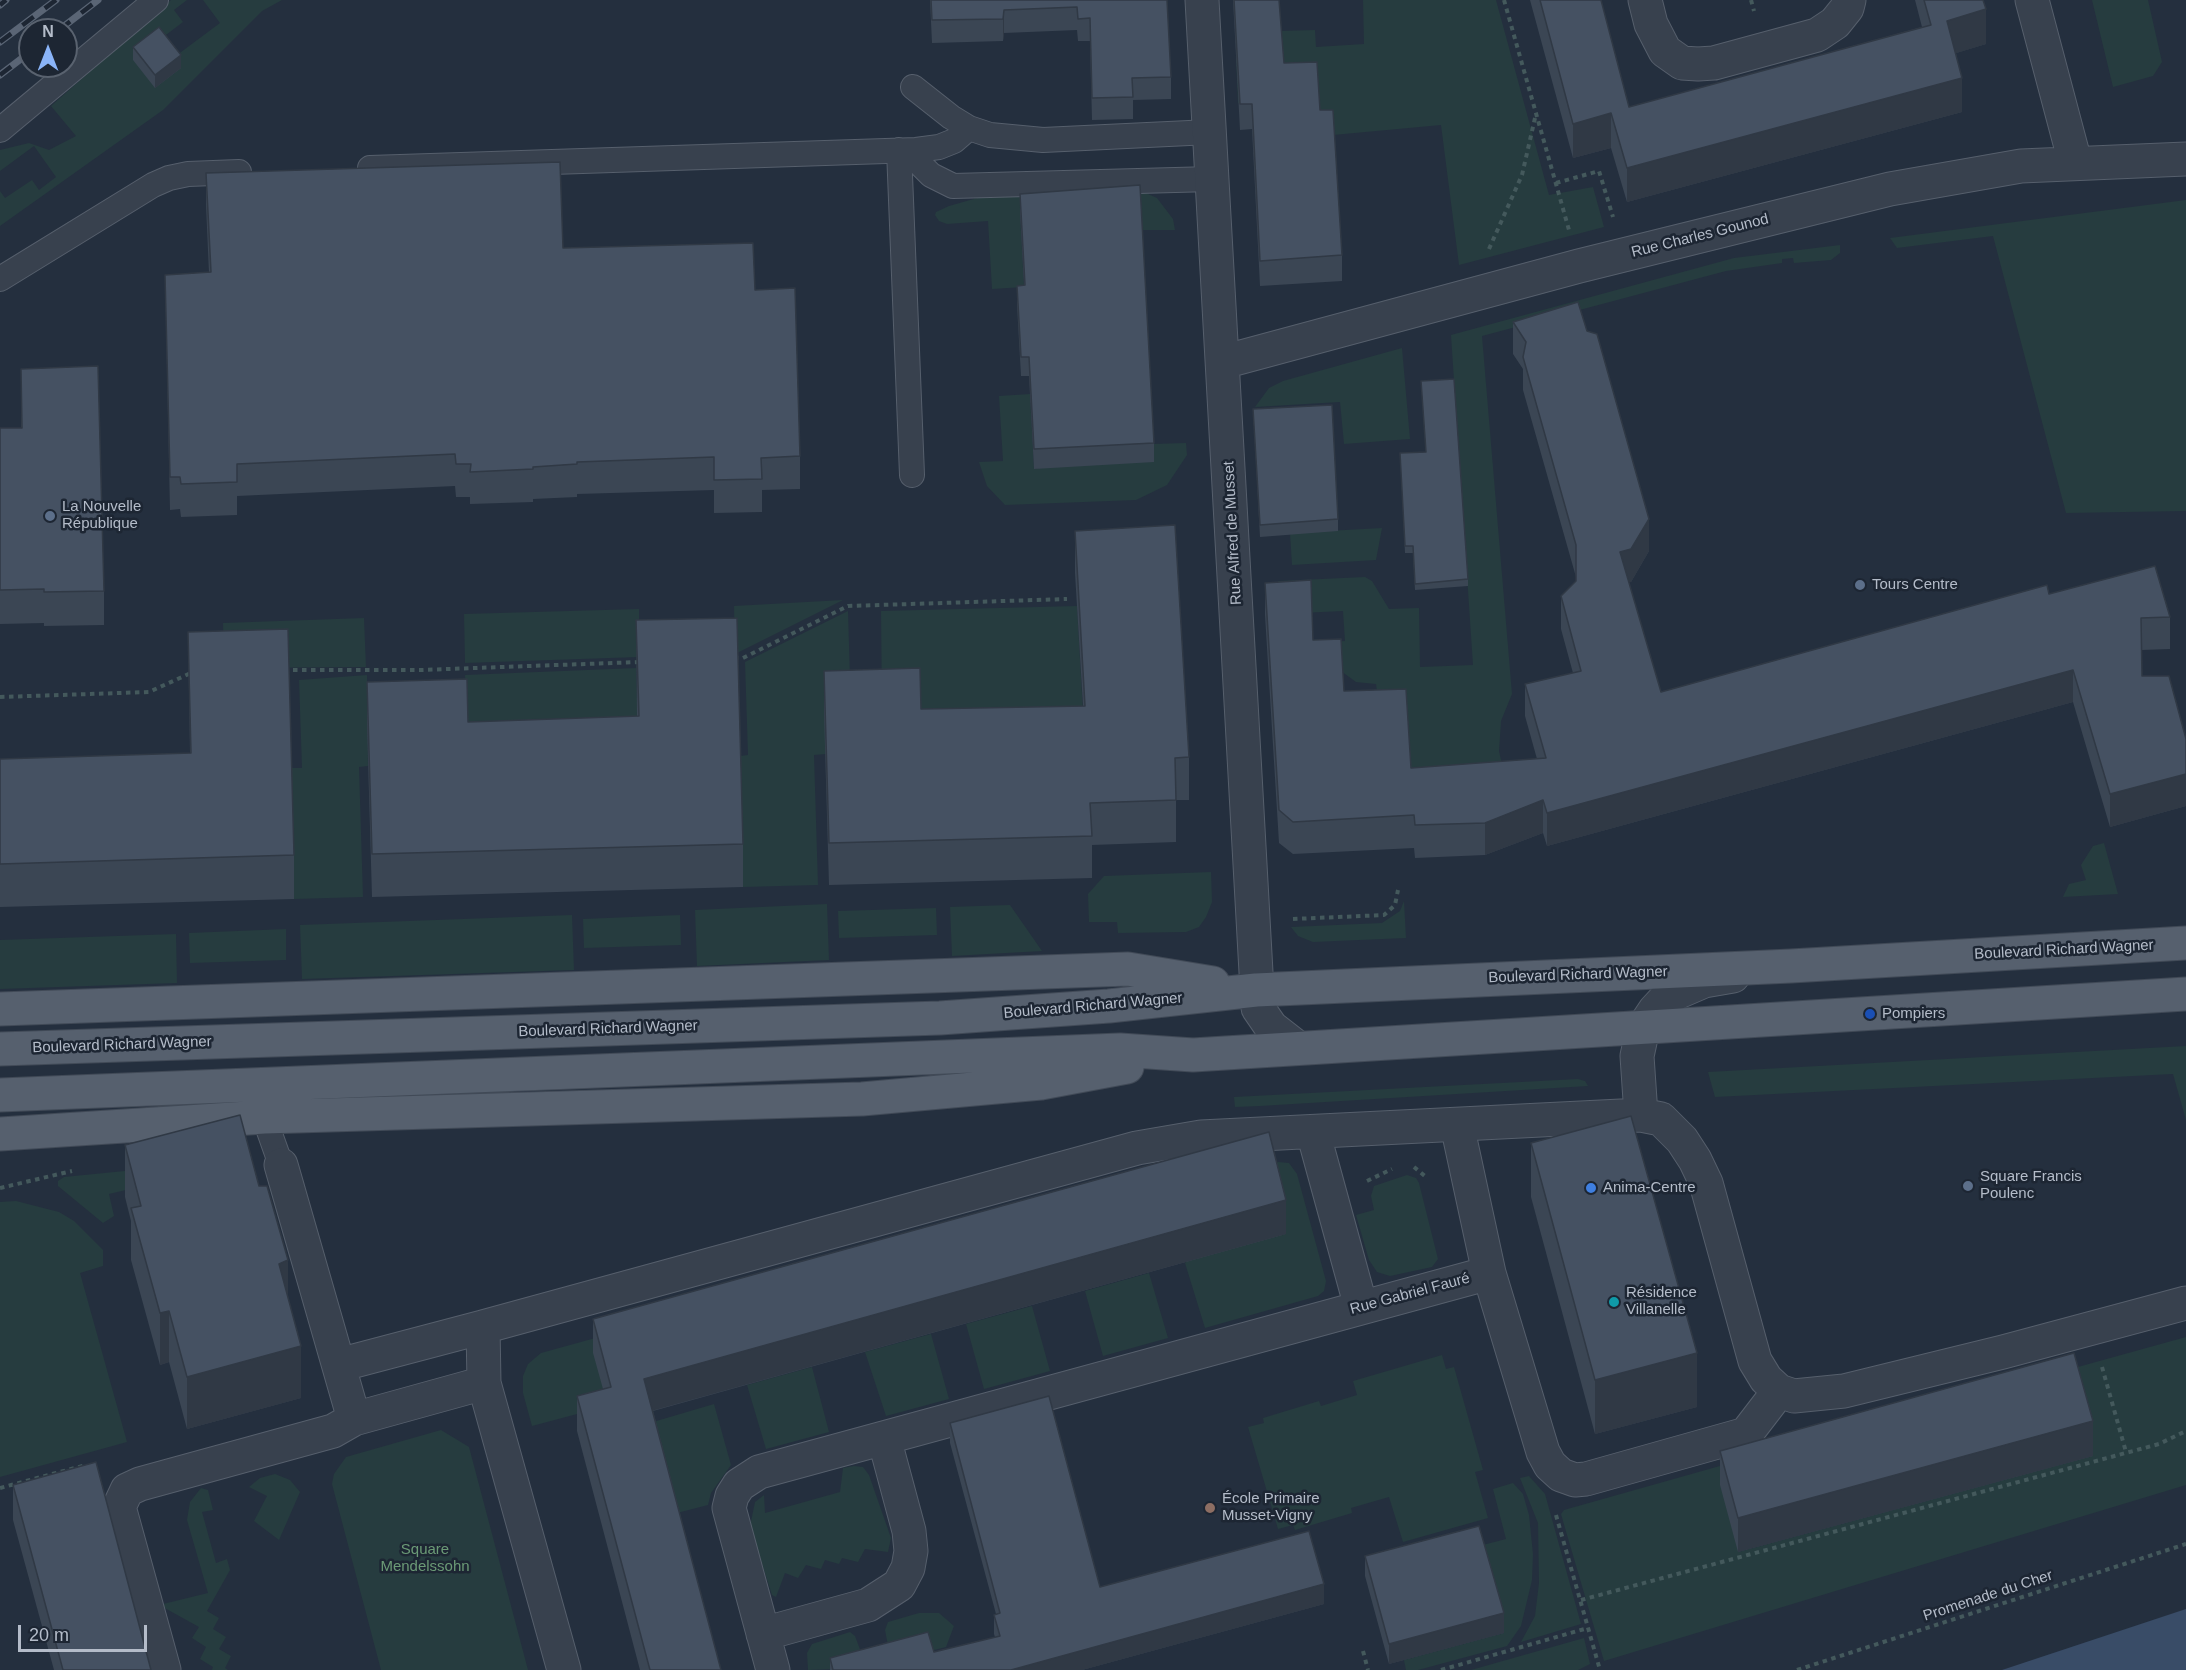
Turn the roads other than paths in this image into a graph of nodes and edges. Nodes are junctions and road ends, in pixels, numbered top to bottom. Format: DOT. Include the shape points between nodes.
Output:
graph roads {
  1 [pos="156,0"];
  2 [pos="1202,0"];
  3 [pos="1645,0"];
  4 [pos="1849,0"];
  5 [pos="2032,0"];
  6 [pos="914,87"];
  7 [pos="969,128"];
  8 [pos="0,130"];
  9 [pos="1210,132"];
  10 [pos="908,150"];
  11 [pos="2186,159"];
  12 [pos="2075,162"];
  13 [pos="350,169"];
  14 [pos="256,172"];
  15 [pos="1212,179"];
  16 [pos="0,279"];
  17 [pos="1223,362"];
  18 [pos="912,475"];
  19 [pos="2186,943"];
  20 [pos="1791,966"];
  21 [pos="1256,990"];
  22 [pos="2186,994"];
  23 [pos="0,1009"];
  24 [pos="1643,1028"];
  25 [pos="1298,1048"];
  26 [pos="0,1049"];
  27 [pos="1193,1055"];
  28 [pos="0,1095"];
  29 [pos="1641,1115"];
  30 [pos="264,1117"];
  31 [pos="1457,1125"];
  32 [pos="1313,1132"];
  33 [pos="0,1134"];
  34 [pos="281,1166"];
  35 [pos="1489,1273"];
  36 [pos="2186,1303"];
  37 [pos="1361,1307"];
  38 [pos="483,1326"];
  39 [pos="339,1365"];
  40 [pos="484,1383"];
  41 [pos="1779,1391"];
  42 [pos="354,1419"];
  43 [pos="884,1438"];
  44 [pos="763,1634"];
  45 [pos="165,1670"];
  46 [pos="564,1670"];
  47 [pos="773,1670"];
  1 -- 8 [label="lane"];
  2 -- 9 [label="street, Rue Alfred de Musset"];
  3 -- 4 [label="street" via="1651,24 1665,51 1682,63 1698,64 1817,35 1835,22"];
  5 -- 12 [label="street"];
  6 -- 7 [label="lane"];
  7 -- 9 [label="lane" via="990,135 1043,140"];
  7 -- 10 [label="lane" via="939,147"];
  9 -- 15 [label="street, Rue Alfred de Musset"];
  10 -- 13 [label="lane"];
  10 -- 15 [label="lane" via="931,175 953,186"];
  10 -- 18 [label="lane"];
  11 -- 12 [label="street, Rue Charles Gounod"];
  12 -- 17 [label="street, Rue Charles Gounod" via="2010,168 1890,189 1579,266"];
  14 -- 16 [label="lane" via="169,178"];
  15 -- 17 [label="street, Rue Alfred de Musset"];
  17 -- 21 [label="street, Rue Alfred de Musset"];
  19 -- 20 [label="main road, Boulevard Richard Wagner"];
  20 -- 21 [label="main road, Boulevard Richard Wagner"];
  20 -- 24 [label="street" via="1704,981 1667,997"];
  21 -- 23 [label="main road" via="1117,969"];
  21 -- 25 [label="street, Rue Alfred de Musset" via="1263,1018"];
  21 -- 26 [label="main road, Boulevard Richard Wagner" via="940,1018"];
  22 -- 24 [label="main road"];
  24 -- 25 [label="main road"];
  24 -- 29 [label="street" via="1637,1056"];
  25 -- 27 [label="main road"];
  27 -- 28 [label="main road" via="1120,1050"];
  27 -- 30 [label="main road" via="1041,1083 862,1099"];
  29 -- 31 [label="street"];
  29 -- 41 [label="street" via="1661,1119 1672,1127 1695,1160 1706,1184 1755,1361"];
  30 -- 33 [label="main road"];
  30 -- 34 [label="lane"];
  31 -- 32 [label="street"];
  31 -- 35 [label="street"];
  32 -- 37 [label="street"];
  32 -- 38 [label="street" via="1201,1137 1137,1148"];
  34 -- 39 [label="street"];
  35 -- 37 [label="street, Rue Gabriel Fauré"];
  35 -- 41 [label="street, Rue Gabriel Fauré" via="1543,1452 1562,1475 1586,1479 1746,1434"];
  36 -- 41 [label="street" via="1844,1391 1794,1395"];
  37 -- 43 [label="street, Rue Gabriel Fauré"];
  38 -- 39 [label="street"];
  38 -- 40 [label="street"];
  39 -- 42 [label="street"];
  40 -- 42 [label="street"];
  40 -- 46 [label="street"];
  42 -- 45 [label="street" via="333,1431 127,1490 120,1507"];
  43 -- 44 [label="street" via="909,1531 908,1568 899,1585 868,1605"];
  43 -- 44 [label="street, Rue Gabriel Fauré" via="759,1472 739,1485 732,1496 731,1519"];
  44 -- 47 [label="street, Rue Gabriel Fauré"];
}
